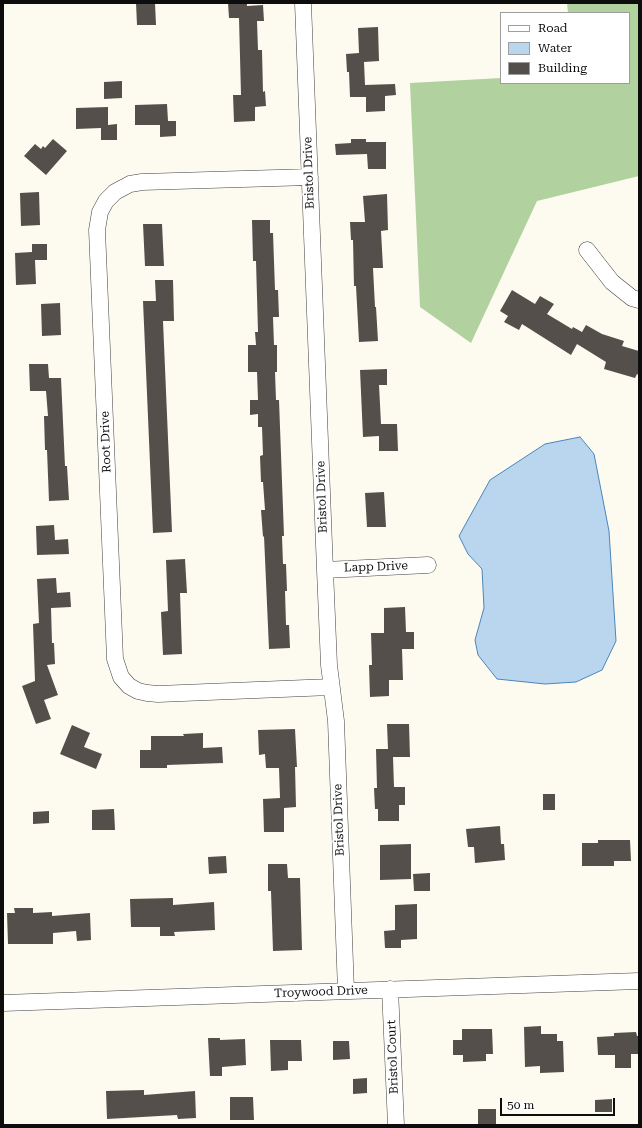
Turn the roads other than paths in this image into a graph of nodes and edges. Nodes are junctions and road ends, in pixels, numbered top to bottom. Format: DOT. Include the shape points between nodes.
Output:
graph roads {
  1 [pos="303,3"];
  2 [pos="310,177"];
  3 [pos="587,250"];
  4 [pos="639,300"];
  5 [pos="428,565"];
  6 [pos="325,570"];
  7 [pos="331,687"];
  8 [pos="639,981"];
  9 [pos="390,989"];
  10 [pos="346,990"];
  11 [pos="3,1003"];
  12 [pos="396,1125"];
  1 -- 2 [label="street, Bristol Drive"];
  2 -- 6 [label="street, Bristol Drive"];
  2 -- 7 [label="street, Root Drive" via="130,184 115,192 100,212 98,230 115,659 121,677 129,686 147,693"];
  3 -- 4 [label="street" via="612,282 632,298"];
  5 -- 6 [label="street, Lapp Drive"];
  6 -- 7 [label="street, Bristol Drive"];
  7 -- 10 [label="street, Bristol Drive" via="336,721"];
  8 -- 9 [label="street, Troywood Drive"];
  9 -- 10 [label="street, Troywood Drive"];
  9 -- 12 [label="street, Bristol Court"];
  10 -- 11 [label="street, Troywood Drive"];
}
